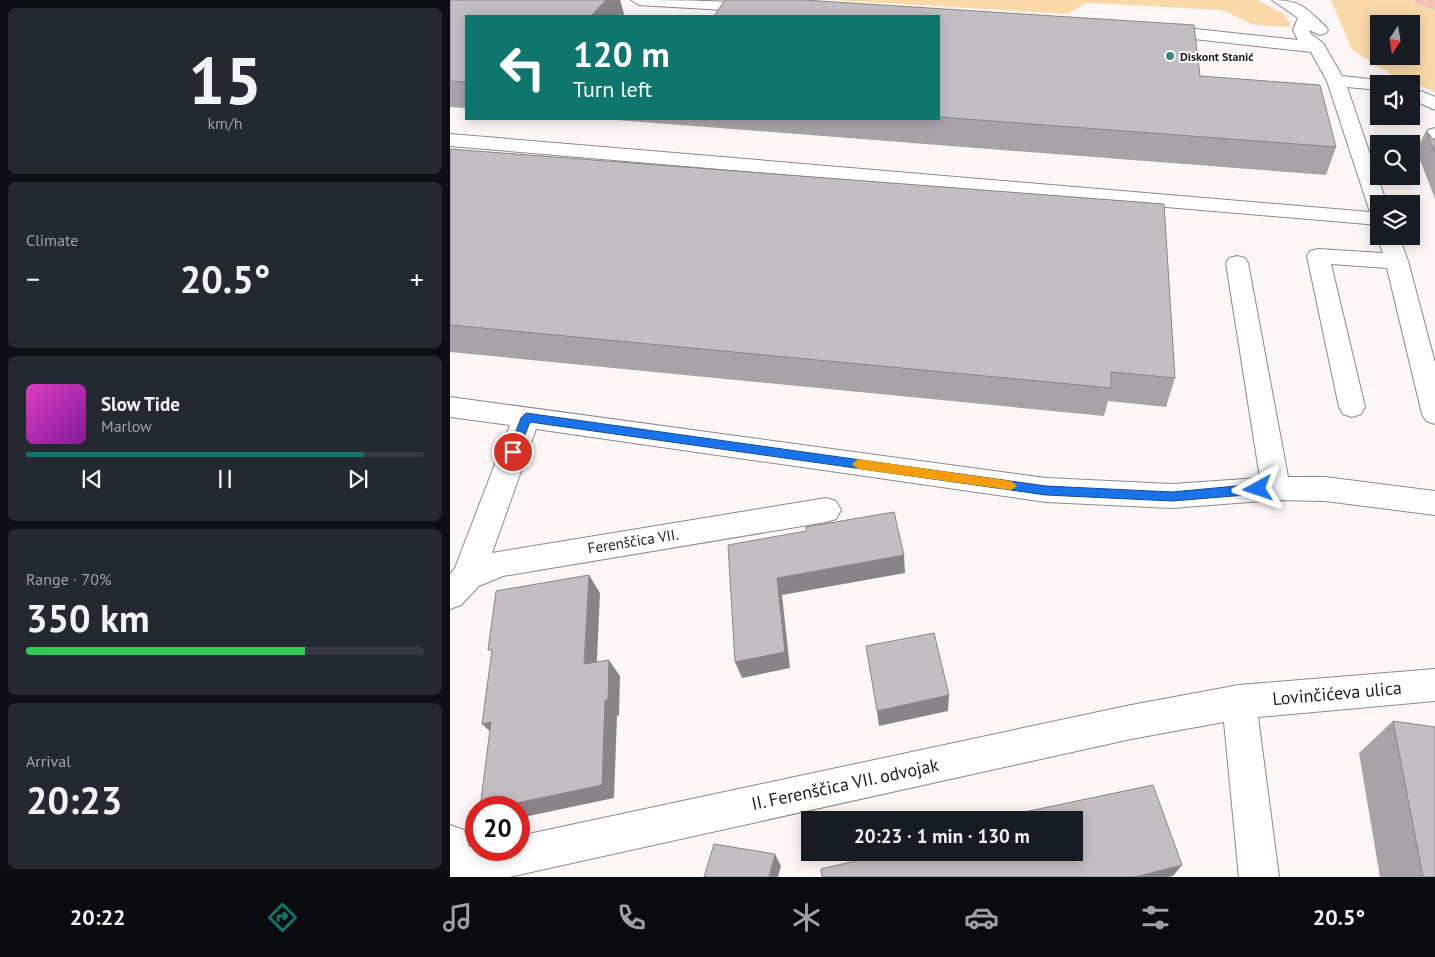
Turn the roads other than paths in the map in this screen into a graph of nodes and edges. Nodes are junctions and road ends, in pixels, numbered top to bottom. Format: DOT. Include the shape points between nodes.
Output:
graph roads {
  1 [pos="639,0"];
  2 [pos="1280,0"];
  3 [pos="1422,0"];
  4 [pos="1435,4"];
  5 [pos="777,8"];
  6 [pos="1140,28"];
  7 [pos="1317,48"];
  8 [pos="1336,81"];
  9 [pos="1370,85"];
  10 [pos="1420,96"];
  11 [pos="1435,104"];
  12 [pos="1435,134"];
  13 [pos="450,140"];
  14 [pos="1431,153"];
  15 [pos="1374,195"];
  16 [pos="1370,218"];
  17 [pos="1391,245"];
  18 [pos="1397,261"];
  19 [pos="1237,263"];
  20 [pos="1411,320"];
  21 [pos="1435,321"];
  22 [pos="450,407"];
  23 [pos="1352,407"];
  24 [pos="1435,414"];
  25 [pos="526,418"];
  26 [pos="1276,488"];
  27 [pos="1435,503"];
  28 [pos="826,510"];
  29 [pos="459,586"];
  30 [pos="1435,685"];
  31 [pos="1239,702"];
  32 [pos="451,864"];
  33 [pos="1259,877"];
  1 -- 5 [label="street"];
  2 -- 7 [label="street" via="1299,11 1321,31 1322,39"];
  3 -- 4 [label="main road"];
  6 -- 7 [label="street" via="1201,32"];
  7 -- 8 [label="street"];
  8 -- 9 [label="street"];
  8 -- 15 [label="street"];
  10 -- 11 [label="street"];
  12 -- 14 [label="street" via="1429,146"];
  13 -- 16 [label="street"];
  17 -- 18 [label="street"];
  18 -- 20 [label="street"];
  18 -- 23 [label="street" via="1318,256"];
  19 -- 26 [label="street"];
  20 -- 21 [label="street"];
  20 -- 24 [label="street"];
  22 -- 25 [label="street"];
  25 -- 26 [label="street" via="1046,490 1172,496"];
  25 -- 29 [label="street"];
  26 -- 27 [label="street" via="1325,489"];
  28 -- 29 [label="street, Ferenščica VII." via="500,563"];
  30 -- 31 [label="street, Lovinčićeva ulica"];
  31 -- 32 [label="street, II. Ferenščica VII. odvojak"];
  31 -- 33 [label="street"];
}
